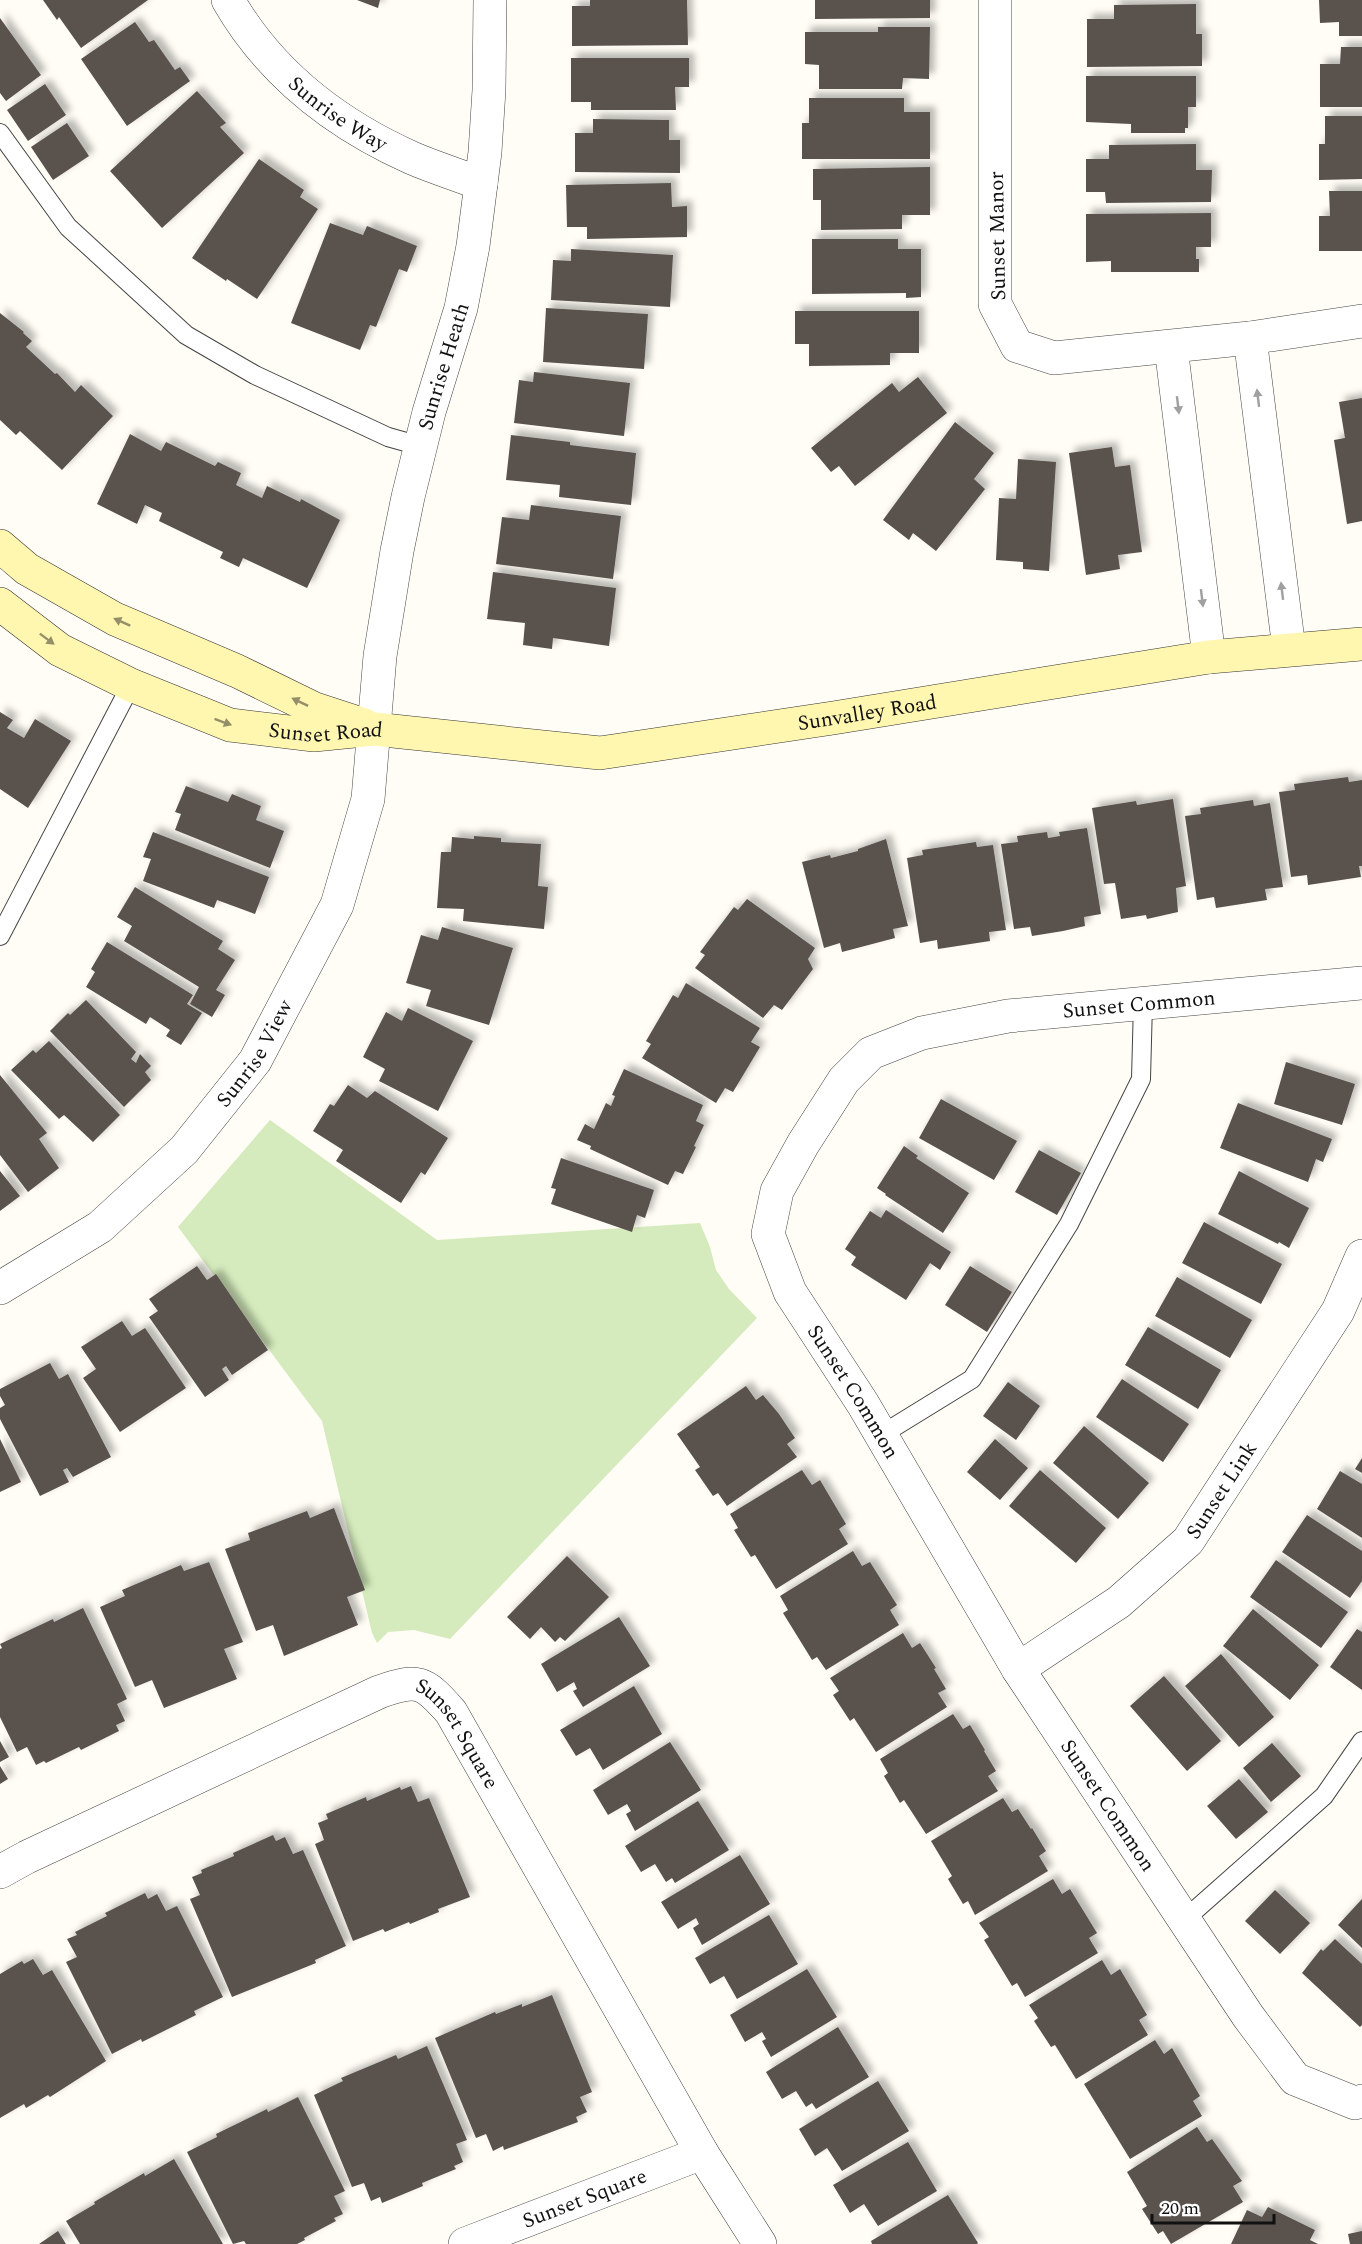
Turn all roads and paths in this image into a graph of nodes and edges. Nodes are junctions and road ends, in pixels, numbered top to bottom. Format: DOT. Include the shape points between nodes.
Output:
graph roads {
  1 [pos="228,0"];
  2 [pos="489,0"];
  3 [pos="995,0"];
  4 [pos="0,133"];
  5 [pos="481,184"];
  6 [pos="1362,321"];
  7 [pos="1250,338"];
  8 [pos="1171,347"];
  9 [pos="420,446"];
  10 [pos="0,546"];
  11 [pos="0,604"];
  12 [pos="1362,644"];
  13 [pos="1289,649"];
  14 [pos="1209,657"];
  15 [pos="131,685"];
  16 [pos="374,729"];
  17 [pos="0,936"];
  18 [pos="1362,983"];
  19 [pos="1143,1003"];
  20 [pos="1362,1256"];
  21 [pos="0,1288"];
  22 [pos="881,1435"];
  23 [pos="1018,1669"];
  24 [pos="1362,1741"];
  25 [pos="0,1872"];
  26 [pos="1184,1920"];
  27 [pos="1362,2101"];
  28 [pos="702,2153"];
  29 [pos="465,2244"];
  30 [pos="760,2244"];
  1 -- 5 [label="street, Sunrise Way" via="241,23 285,75 315,101 357,130 413,159"];
  2 -- 5 [label="street, Sunrise Heath" via="489,90"];
  3 -- 8 [label="street, Sunset Manor" via="996,304 1017,346 1054,358"];
  4 -- 9 [label="lane" via="68,227 186,335 255,375 388,437"];
  5 -- 9 [label="street, Sunrise Heath" via="461,308"];
  6 -- 7 [label="street, Sunset Manor"];
  7 -- 8 [label="street, Sunset Manor"];
  13 -- 7 [label="street, one-way"];
  8 -- 14 [label="street, one-way"];
  9 -- 16 [label="street, Sunrise Heath" via="388,600"];
  16 -- 10 [label="street, Sunset Road, one-way" via="315,709 115,619 27,569"];
  11 -- 15 [label="street, Sunset Road, one-way" via="60,650"];
  12 -- 13 [label="street, Sunvalley Road"];
  13 -- 14 [label="street, Sunvalley Road"];
  14 -- 16 [label="street, Sunvalley Road" via="600,753"];
  15 -- 16 [label="street, Sunset Road, one-way" via="230,725 314,735"];
  15 -- 17 [label="lane"];
  16 -- 21 [label="street, Sunrise View" via="368,799 337,905 255,1061 184,1150 100,1227"];
  18 -- 19 [label="street, Sunset Common"];
  19 -- 22 [label="lane" via="1142,1079 1069,1224 972,1379"];
  19 -- 22 [label="street, Sunset Common" via="1008,1016 922,1033 871,1053 844,1080 803,1144 777,1191 768,1234 790,1292"];
  20 -- 23 [label="street, Sunset Link" via="1338,1311 1188,1540 1119,1602"];
  22 -- 23 [label="street, Sunset Common"];
  23 -- 26 [label="street, Sunset Common"];
  24 -- 26 [label="lane" via="1324,1796"];
  25 -- 28 [label="street, Sunset Square" via="379,1692 411,1682 437,1696 451,1712"];
  26 -- 27 [label="street, Sunset Common" via="1295,2079 1355,2103"];
  28 -- 29 [label="street, Sunset Square"];
  28 -- 30 [label="street, Sunset Square"];
}
